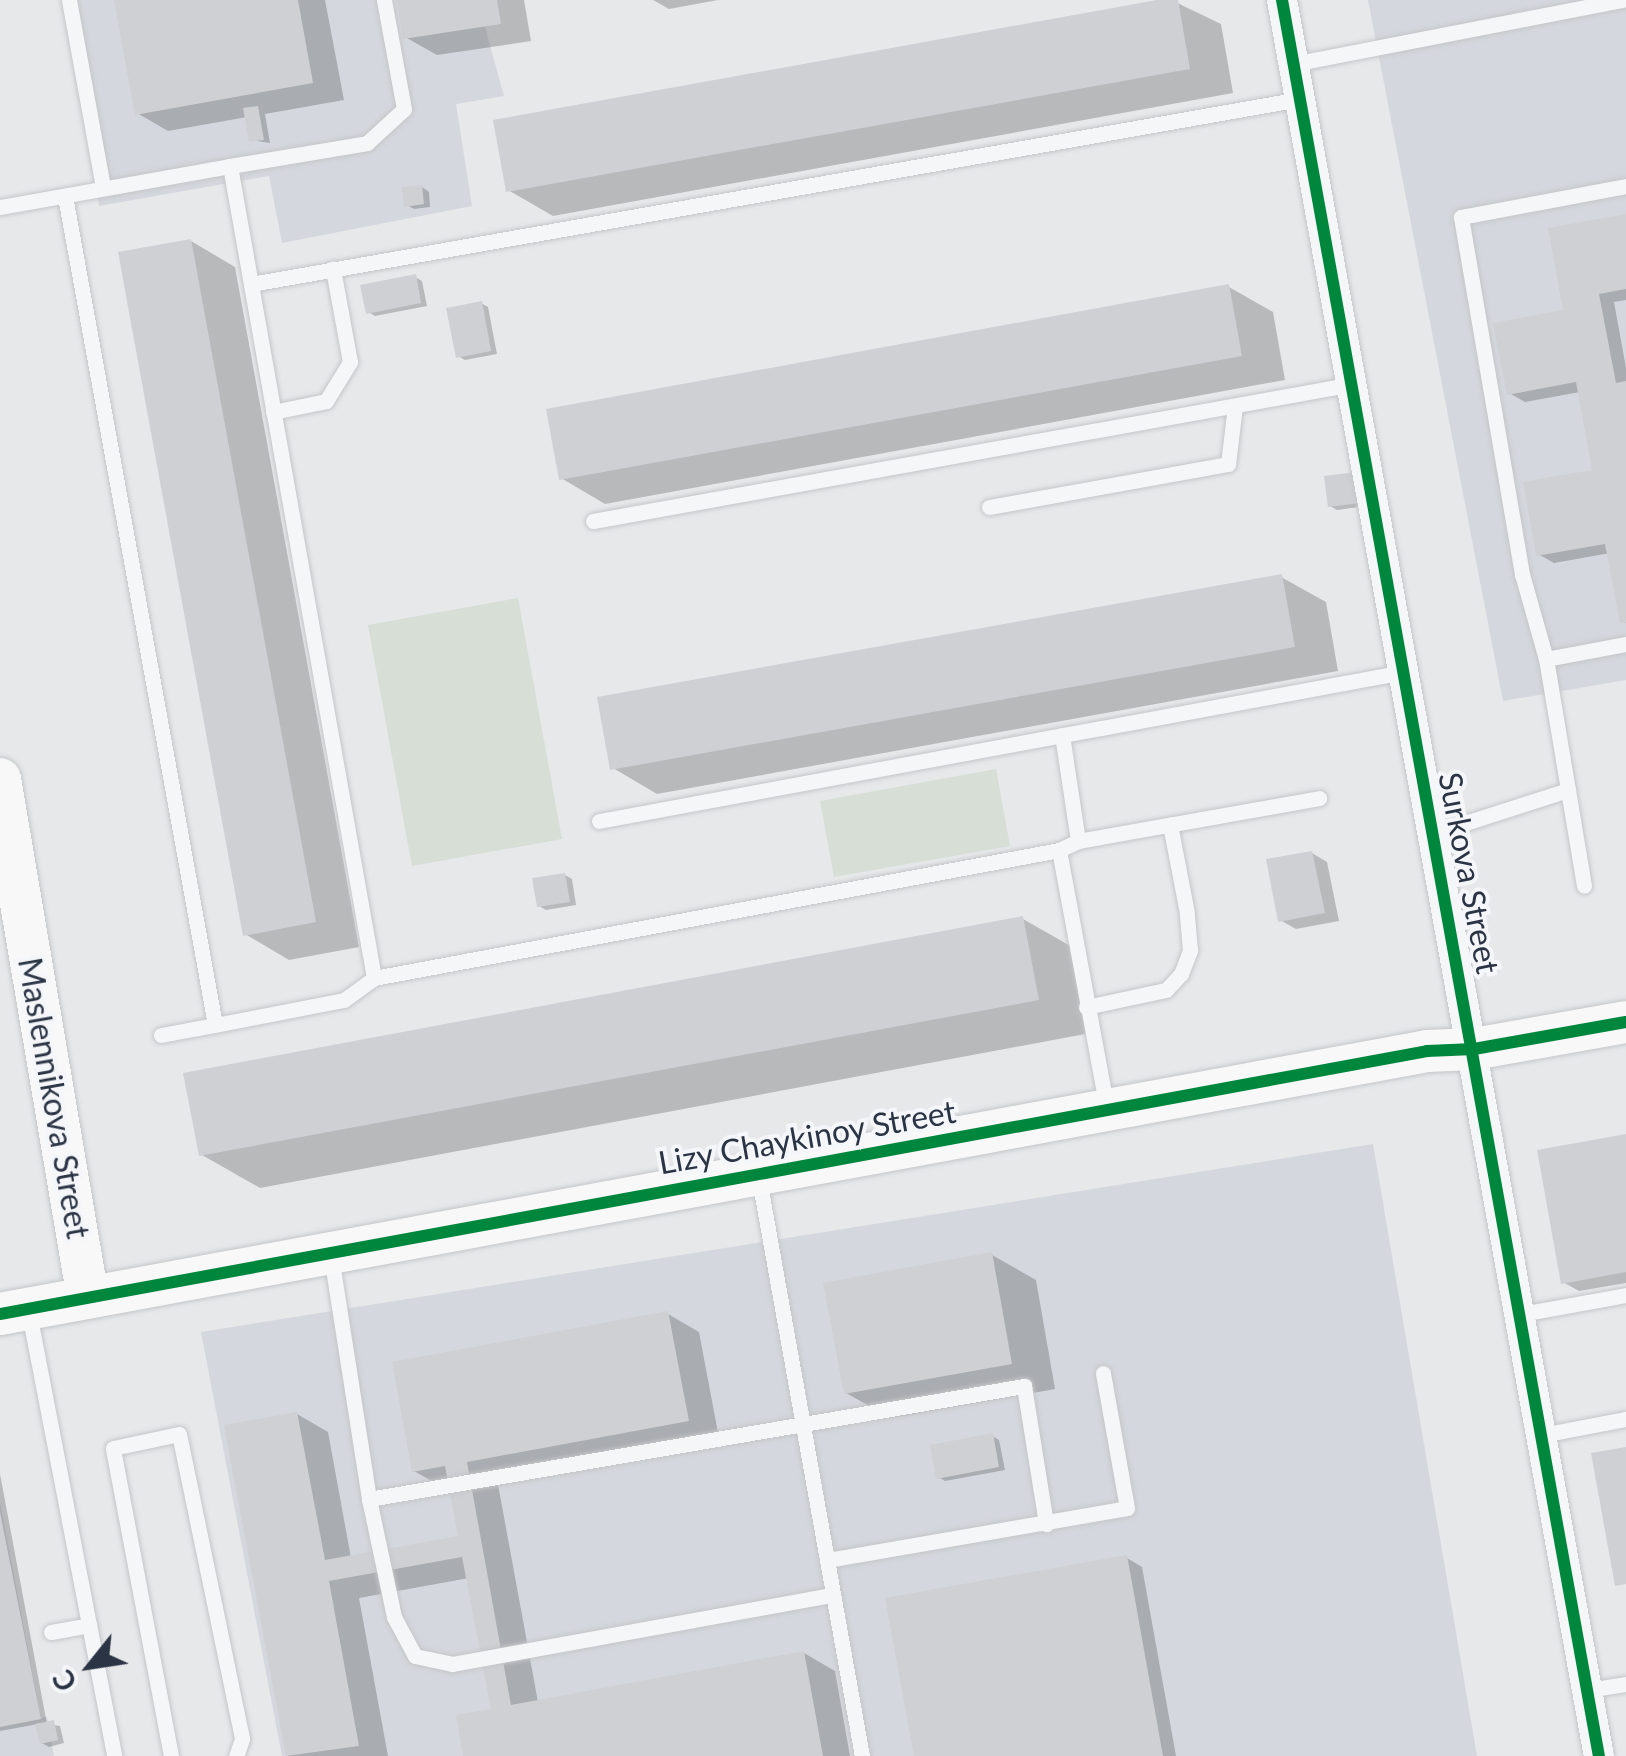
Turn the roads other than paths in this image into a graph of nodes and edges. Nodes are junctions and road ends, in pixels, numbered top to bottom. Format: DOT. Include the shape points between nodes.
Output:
graph roads {
  1 [pos="69,0"];
  2 [pos="384,0"];
  3 [pos="1282,0"];
  4 [pos="1623,0"];
  5 [pos="1293,64"];
  6 [pos="1300,99"];
  7 [pos="230,166"];
  8 [pos="1626,186"];
  9 [pos="102,188"];
  10 [pos="65,196"];
  11 [pos="0,207"];
  12 [pos="334,269"];
  13 [pos="251,284"];
  14 [pos="1354,384"];
  15 [pos="1235,406"];
  16 [pos="274,412"];
  17 [pos="989,508"];
  18 [pos="594,522"];
  19 [pos="1626,644"];
  20 [pos="1546,659"];
  21 [pos="1404,672"];
  22 [pos="1062,735"];
  23 [pos="0,779"];
  24 [pos="1568,790"];
  25 [pos="1319,798"];
  26 [pos="598,821"];
  27 [pos="1170,824"];
  28 [pos="1434,833"];
  29 [pos="1078,842"];
  30 [pos="1059,850"];
  31 [pos="1584,886"];
  32 [pos="374,978"];
  33 [pos="1086,1008"];
  34 [pos="1626,1022"];
  35 [pos="215,1024"];
  36 [pos="161,1035"];
  37 [pos="1474,1049"];
  38 [pos="1108,1110"];
  39 [pos="758,1174"];
  40 [pos="330,1253"];
  41 [pos="1626,1295"];
  42 [pos="88,1298"];
  43 [pos="14,1311"];
  44 [pos="1521,1314"];
  45 [pos="1103,1373"];
  46 [pos="1626,1419"];
  47 [pos="802,1422"];
  48 [pos="1542,1435"];
  49 [pos="369,1499"];
  50 [pos="1046,1524"];
  51 [pos="827,1560"];
  52 [pos="834,1595"];
  53 [pos="89,1625"];
  54 [pos="51,1632"];
  55 [pos="1626,1684"];
  56 [pos="1588,1690"];
  57 [pos="114,1754"];
  58 [pos="95,1756"];
  59 [pos="171,1756"];
  60 [pos="236,1756"];
  61 [pos="862,1756"];
  62 [pos="1599,1756"];
  1 -- 9 [label="lane"];
  2 -- 7 [label="lane" via="404,109 367,144"];
  3 -- 5 [label="street, Surkova Street"];
  4 -- 5 [label="lane"];
  5 -- 6 [label="street, Surkova Street"];
  6 -- 12 [label="lane"];
  6 -- 14 [label="street, Surkova Street"];
  7 -- 9 [label="lane"];
  7 -- 13 [label="lane"];
  8 -- 20 [label="lane" via="1462,217 1522,574"];
  9 -- 10 [label="lane"];
  10 -- 11 [label="lane"];
  10 -- 35 [label="lane"];
  12 -- 13 [label="lane"];
  12 -- 16 [label="lane" via="350,362 326,401"];
  13 -- 16 [label="lane"];
  14 -- 15 [label="lane"];
  14 -- 21 [label="street, Surkova Street"];
  15 -- 17 [label="lane" via="1228,464"];
  15 -- 18 [label="lane"];
  16 -- 32 [label="lane"];
  19 -- 20 [label="lane"];
  20 -- 24 [label="lane"];
  21 -- 22 [label="lane"];
  21 -- 28 [label="street, Surkova Street"];
  22 -- 26 [label="lane"];
  22 -- 29 [label="lane"];
  23 -- 42 [label="street, Maslennikova Street"];
  24 -- 28 [label="lane"];
  24 -- 31 [label="lane"];
  25 -- 27 [label="lane"];
  27 -- 29 [label="lane"];
  27 -- 33 [label="lane" via="1188,914 1190,950 1182,974 1166,990"];
  28 -- 37 [label="street, Surkova Street"];
  29 -- 30 [label="lane"];
  30 -- 32 [label="lane"];
  30 -- 33 [label="lane"];
  32 -- 35 [label="lane" via="344,1000"];
  33 -- 38 [label="lane"];
  34 -- 37 [label="street, Lizy Chaykinoy Street"];
  35 -- 36 [label="lane"];
  37 -- 38 [label="street, Lizy Chaykinoy Street" via="1428,1051"];
  37 -- 44 [label="street, Surkova Street"];
  38 -- 39 [label="street, Lizy Chaykinoy Street"];
  39 -- 40 [label="street, Lizy Chaykinoy Street"];
  39 -- 47 [label="lane"];
  40 -- 42 [label="street, Lizy Chaykinoy Street"];
  40 -- 49 [label="lane"];
  41 -- 44 [label="lane"];
  42 -- 43 [label="street, Lizy Chaykinoy Street"];
  43 -- 53 [label="lane"];
  44 -- 48 [label="street, Surkova Street"];
  45 -- 50 [label="lane" via="1127,1508"];
  46 -- 48 [label="lane"];
  47 -- 49 [label="lane"];
  47 -- 50 [label="lane" via="1024,1386"];
  47 -- 51 [label="lane"];
  48 -- 56 [label="street, Surkova Street"];
  49 -- 52 [label="lane" via="394,1617 415,1656 452,1664"];
  50 -- 51 [label="lane"];
  51 -- 52 [label="lane"];
  52 -- 61 [label="lane"];
  53 -- 54 [label="lane"];
  53 -- 57 [label="lane"];
  55 -- 56 [label="lane"];
  56 -- 62 [label="street, Surkova Street"];
  57 -- 58 [label="lane"];
  59 -- 60 [label="lane" via="113,1448 179,1434 242,1740"];
}
